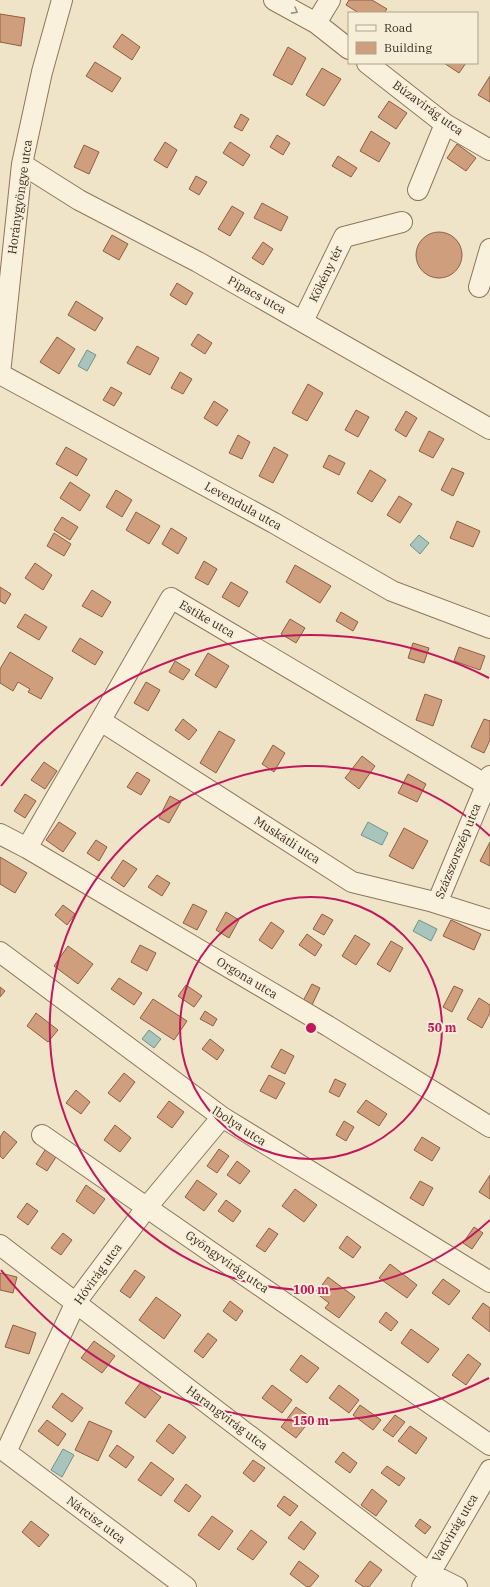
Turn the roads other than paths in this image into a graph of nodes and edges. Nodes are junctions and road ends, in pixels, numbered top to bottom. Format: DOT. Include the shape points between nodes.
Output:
graph roads {
  1 [pos="62,0"];
  2 [pos="274,0"];
  3 [pos="330,0"];
  4 [pos="316,23"];
  5 [pos="348,48"];
  6 [pos="368,64"];
  7 [pos="445,124"];
  8 [pos="490,150"];
  9 [pos="22,164"];
  10 [pos="418,190"];
  11 [pos="402,222"];
  12 [pos="490,249"];
  13 [pos="479,287"];
  14 [pos="303,322"];
  15 [pos="0,374"];
  16 [pos="490,429"];
  17 [pos="490,628"];
  18 [pos="100,721"];
  19 [pos="488,782"];
  20 [pos="0,834"];
  21 [pos="28,848"];
  22 [pos="437,903"];
  23 [pos="490,920"];
  24 [pos="0,952"];
  25 [pos="222,1116"];
  26 [pos="490,1127"];
  27 [pos="42,1135"];
  28 [pos="147,1207"];
  29 [pos="0,1245"];
  30 [pos="490,1282"];
  31 [pos="76,1302"];
  32 [pos="490,1445"];
  33 [pos="6,1452"];
  34 [pos="490,1470"];
  35 [pos="426,1580"];
  36 [pos="186,1587"];
  37 [pos="457,1587"];
  1 -- 9 [label="street, Horánygyöngye utca" via="42,72"];
  2 -- 4 [label="street, one-way"];
  3 -- 4 [label="street"];
  4 -- 5 [label="street"];
  6 -- 7 [label="street, Búzavirág utca"];
  7 -- 8 [label="street, Búzavirág utca"];
  7 -- 10 [label="street"];
  9 -- 14 [label="street, Pipacs utca" via="79,200 198,262"];
  9 -- 15 [label="street, Horánygyöngye utca"];
  11 -- 14 [label="street, Kökény tér" via="344,237"];
  12 -- 13 [label="street"];
  14 -- 16 [label="street, Pipacs utca"];
  15 -- 17 [label="street, Levendula utca" via="274,523 392,591"];
  18 -- 19 [label="street, Estike utca" via="171,598"];
  18 -- 21 [label="street, Estike utca"];
  18 -- 22 [label="street, Muskátli utca" via="352,882"];
  19 -- 22 [label="street, Százszorszép utca"];
  20 -- 21 [label="street, Orgona utca"];
  21 -- 26 [label="street, Orgona utca" via="328,1026"];
  22 -- 23 [label="street, Muskátli utca"];
  24 -- 25 [label="street, Ibolya utca"];
  25 -- 28 [label="street, Hóvirág utca"];
  25 -- 30 [label="street, Ibolya utca"];
  27 -- 28 [label="street, Gyöngyvirág utca"];
  28 -- 31 [label="street, Hóvirág utca"];
  28 -- 32 [label="street, Gyöngyvirág utca"];
  29 -- 31 [label="street, Harangvirág utca"];
  31 -- 33 [label="street, Hóvirág utca"];
  31 -- 35 [label="street, Harangvirág utca"];
  33 -- 36 [label="street, Nárcisz utca"];
  34 -- 35 [label="street, Vadvirág utca"];
  35 -- 37 [label="street, Harangvirág utca"];
}
